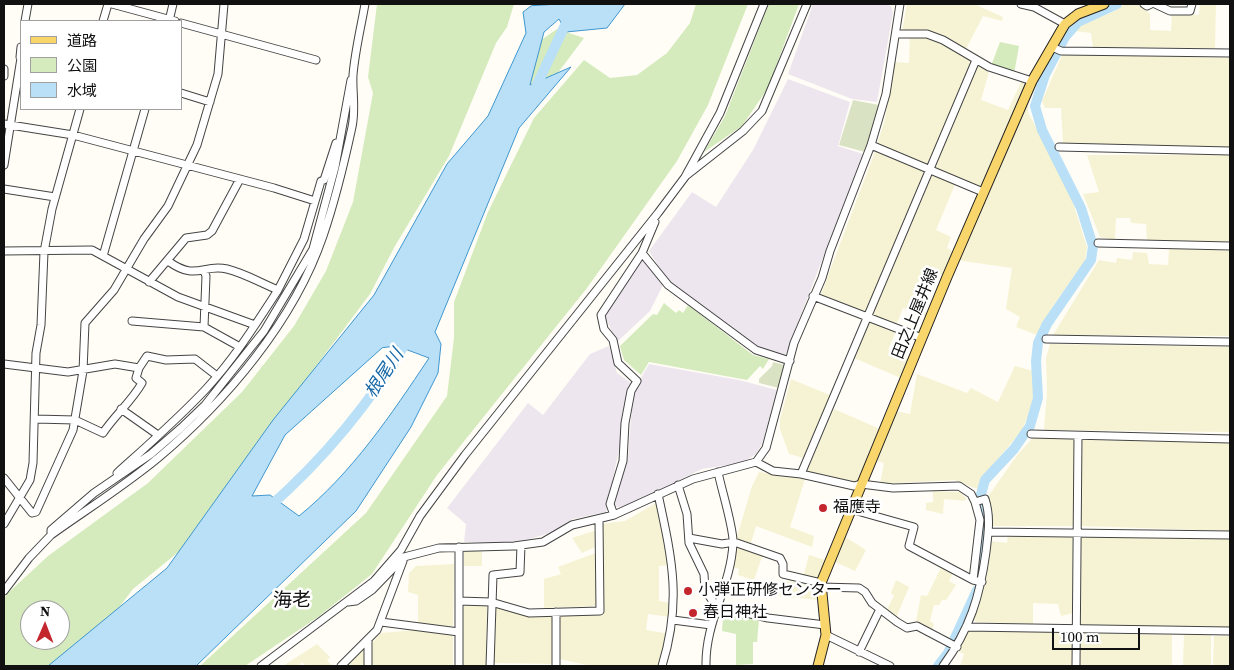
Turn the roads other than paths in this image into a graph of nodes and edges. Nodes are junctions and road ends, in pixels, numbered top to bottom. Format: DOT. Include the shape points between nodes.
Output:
graph roads {
  1 [pos="28,4"];
  2 [pos="110,4"];
  3 [pos="173,4"];
  4 [pos="224,4"];
  5 [pos="365,4"];
  6 [pos="764,4"];
  7 [pos="807,4"];
  8 [pos="898,4"];
  9 [pos="1021,4"];
  10 [pos="1104,4"];
  11 [pos="1144,4"];
  12 [pos="1153,4"];
  13 [pos="1192,4"];
  14 [pos="25,20"];
  15 [pos="104,20"];
  16 [pos="167,20"];
  17 [pos="171,20"];
  18 [pos="182,23"];
  19 [pos="1065,24"];
  20 [pos="222,34"];
  21 [pos="897,34"];
  22 [pos="1052,47"];
  23 [pos="1230,53"];
  24 [pos="20,57"];
  25 [pos="316,60"];
  26 [pos="976,60"];
  27 [pos="4,69"];
  28 [pos="4,76"];
  29 [pos="353,76"];
  30 [pos="1032,81"];
  31 [pos="182,94"];
  32 [pos="210,102"];
  33 [pos="80,110"];
  34 [pos="145,110"];
  35 [pos="7,125"];
  36 [pos="343,132"];
  37 [pos="73,135"];
  38 [pos="872,146"];
  39 [pos="1059,147"];
  40 [pos="133,151"];
  41 [pos="1230,151"];
  42 [pos="4,165"];
  43 [pos="187,166"];
  44 [pos="930,169"];
  45 [pos="685,177"];
  46 [pos="240,179"];
  47 [pos="4,189"];
  48 [pos="983,192"];
  49 [pos="55,197"];
  50 [pos="315,201"];
  51 [pos="658,213"];
  52 [pos="1098,243"];
  53 [pos="1230,246"];
  54 [pos="4,251"];
  55 [pos="44,252"];
  56 [pos="642,253"];
  57 [pos="103,256"];
  58 [pos="168,261"];
  59 [pos="127,270"];
  60 [pos="204,271"];
  61 [pos="149,282"];
  62 [pos="278,290"];
  63 [pos="813,296"];
  64 [pos="206,307"];
  65 [pos="867,317"];
  66 [pos="132,321"];
  67 [pos="255,325"];
  68 [pos="204,327"];
  69 [pos="922,338"];
  70 [pos="1046,339"];
  71 [pos="1230,342"];
  72 [pos="240,346"];
  73 [pos="790,361"];
  74 [pos="4,364"];
  75 [pos="36,368"];
  76 [pos="139,368"];
  77 [pos="83,371"];
  78 [pos="217,376"];
  79 [pos="121,409"];
  80 [pos="35,419"];
  81 [pos="74,420"];
  82 [pos="1031,434"];
  83 [pos="158,435"];
  84 [pos="1078,436"];
  85 [pos="1230,439"];
  86 [pos="756,462"];
  87 [pos="718,472"];
  88 [pos="802,474"];
  89 [pos="4,478"];
  90 [pos="115,479"];
  91 [pos="861,484"];
  92 [pos="678,485"];
  93 [pos="658,494"];
  94 [pos="20,500"];
  95 [pos="979,500"];
  96 [pos="850,509"];
  97 [pos="614,515"];
  98 [pos="599,520"];
  99 [pos="4,523"];
  100 [pos="988,532"];
  101 [pos="1077,532"];
  102 [pos="51,535"];
  103 [pos="1230,535"];
  104 [pos="689,538"];
  105 [pos="733,542"];
  106 [pos="521,545"];
  107 [pos="459,547"];
  108 [pos="405,554"];
  109 [pos="973,580"];
  110 [pos="982,582"];
  111 [pos="821,585"];
  112 [pos="4,591"];
  113 [pos="459,601"];
  114 [pos="348,602"];
  115 [pos="490,602"];
  116 [pos="716,606"];
  117 [pos="880,609"];
  118 [pos="556,612"];
  119 [pos="672,620"];
  120 [pos="381,622"];
  121 [pos="711,625"];
  122 [pos="825,625"];
  123 [pos="966,627"];
  124 [pos="1076,630"];
  125 [pos="1230,631"];
  126 [pos="459,632"];
  127 [pos="826,635"];
  128 [pos="368,641"];
  129 [pos="957,647"];
  130 [pos="859,652"];
  131 [pos="261,666"];
  132 [pos="341,666"];
  133 [pos="368,666"];
  134 [pos="458,666"];
  135 [pos="490,666"];
  136 [pos="556,666"];
  137 [pos="662,666"];
  138 [pos="706,666"];
  139 [pos="818,666"];
  140 [pos="890,666"];
  141 [pos="944,666"];
  142 [pos="1076,666"];
  1 -- 14 [label="street"];
  2 -- 15 [label="street"];
  2 -- 16 [label="street"];
  3 -- 17 [label="street"];
  4 -- 20 [label="street"];
  5 -- 29 [label="street"];
  6 -- 45 [label="street" via="720,113"];
  7 -- 45 [label="street" via="762,111 743,132"];
  8 -- 21 [label="street"];
  9 -- 19 [label="street" via="1034,7"];
  10 -- 19 [label="main road, 田之上屋井線" via="1082,12"];
  11 -- 12 [label="street"];
  12 -- 13 [label="street" via="1170,11 1190,12"];
  18 -- 20 [label="street"];
  19 -- 22 [label="main road, 田之上屋井線"];
  20 -- 25 [label="street"];
  20 -- 32 [label="street" via="218,74"];
  21 -- 26 [label="street" via="927,34"];
  21 -- 38 [label="street"];
  22 -- 23 [label="street" via="1061,50"];
  22 -- 30 [label="main road, 田之上屋井線"];
  24 -- 35 [label="street"];
  26 -- 30 [label="street"];
  26 -- 44 [label="street"];
  27 -- 28 [label="street"];
  29 -- 36 [label="street"];
  29 -- 102 [label="street" via="352,125 323,238 307,274 280,320 238,379 181,438"];
  30 -- 48 [label="main road, 田之上屋井線"];
  31 -- 32 [label="street"];
  32 -- 43 [label="street"];
  33 -- 37 [label="street"];
  34 -- 40 [label="street"];
  35 -- 37 [label="street"];
  35 -- 42 [label="street"];
  36 -- 50 [label="street" via="339,135"];
  36 -- 90 [label="street" via="312,249 264,331 205,406 151,454"];
  37 -- 40 [label="street"];
  37 -- 49 [label="street"];
  38 -- 44 [label="street"];
  38 -- 63 [label="street"];
  39 -- 41 [label="street"];
  40 -- 43 [label="street"];
  40 -- 57 [label="street"];
  43 -- 46 [label="street"];
  43 -- 59 [label="street" via="168,206"];
  44 -- 48 [label="street"];
  44 -- 65 [label="street"];
  45 -- 51 [label="street"];
  46 -- 50 [label="street"];
  46 -- 58 [label="street" via="212,231 207,235 186,238"];
  47 -- 49 [label="street"];
  48 -- 69 [label="main road, 田之上屋井線"];
  49 -- 55 [label="street"];
  50 -- 62 [label="street" via="304,239"];
  51 -- 56 [label="street"];
  51 -- 114 [label="street" via="465,455 420,516 401,550 374,582"];
  52 -- 53 [label="street"];
  54 -- 55 [label="street"];
  55 -- 57 [label="street" via="92,250"];
  55 -- 75 [label="street" via="42,324"];
  56 -- 73 [label="street" via="668,286 756,350"];
  56 -- 97 [label="street" via="600,315 604,329 613,340 618,363 637,381 630,391 623,461 610,504"];
  57 -- 59 [label="street"];
  58 -- 60 [label="street" via="190,272"];
  58 -- 61 [label="street"];
  59 -- 61 [label="street"];
  59 -- 77 [label="street" via="85,323"];
  60 -- 62 [label="street" via="227,269"];
  60 -- 64 [label="street"];
  61 -- 64 [label="street"];
  62 -- 67 [label="street"];
  63 -- 65 [label="street"];
  63 -- 73 [label="street" via="794,342"];
  64 -- 67 [label="street"];
  64 -- 68 [label="street"];
  65 -- 69 [label="street"];
  65 -- 88 [label="street"];
  66 -- 68 [label="street"];
  67 -- 72 [label="street"];
  68 -- 72 [label="street"];
  69 -- 91 [label="main road, 田之上屋井線"];
  70 -- 71 [label="street"];
  72 -- 78 [label="street"];
  73 -- 86 [label="street" via="766,448"];
  74 -- 75 [label="street"];
  75 -- 77 [label="street"];
  75 -- 80 [label="street"];
  76 -- 77 [label="street" via="116,364"];
  76 -- 78 [label="street" via="147,356 166,360 195,359"];
  76 -- 79 [label="street" via="136,378 142,383 132,400"];
  77 -- 81 [label="street"];
  78 -- 83 [label="street"];
  79 -- 81 [label="street" via="103,433"];
  79 -- 83 [label="street"];
  80 -- 81 [label="street"];
  80 -- 94 [label="street" via="30,480"];
  81 -- 94 [label="street" via="70,440 36,512 32,513"];
  82 -- 84 [label="street"];
  83 -- 90 [label="street" via="117,472"];
  84 -- 85 [label="street"];
  84 -- 101 [label="street"];
  86 -- 87 [label="street"];
  86 -- 88 [label="street" via="773,471"];
  87 -- 92 [label="street"];
  87 -- 105 [label="street"];
  88 -- 91 [label="street" via="854,486"];
  89 -- 94 [label="street"];
  90 -- 102 [label="street" via="64,517 51,530"];
  91 -- 95 [label="street" via="893,488 959,486"];
  91 -- 96 [label="main road, 田之上屋井線"];
  92 -- 93 [label="street"];
  92 -- 104 [label="street" via="687,514"];
  93 -- 97 [label="street"];
  93 -- 119 [label="street" via="675,585"];
  94 -- 99 [label="street"];
  95 -- 100 [label="street" via="985,499 989,511"];
  95 -- 109 [label="street"];
  96 -- 109 [label="street" via="914,528 909,546"];
  96 -- 111 [label="main road, 田之上屋井線"];
  97 -- 98 [label="street"];
  98 -- 106 [label="street" via="572,525 543,542"];
  98 -- 118 [label="street" via="600,611"];
  100 -- 101 [label="street"];
  100 -- 110 [label="street"];
  101 -- 103 [label="street"];
  101 -- 124 [label="street"];
  102 -- 112 [label="street"];
  104 -- 105 [label="street" via="722,544"];
  104 -- 116 [label="street" via="704,574 705,590"];
  105 -- 111 [label="street" via="782,559 783,574"];
  105 -- 116 [label="street" via="723,594"];
  106 -- 107 [label="street"];
  106 -- 115 [label="street" via="520,572 493,575"];
  107 -- 108 [label="street"];
  107 -- 113 [label="street"];
  108 -- 114 [label="street" via="372,590 356,601"];
  108 -- 120 [label="street"];
  109 -- 110 [label="street"];
  110 -- 123 [label="street"];
  111 -- 117 [label="street" via="859,588"];
  111 -- 122 [label="main road, 田之上屋井線"];
  113 -- 115 [label="street"];
  113 -- 126 [label="street"];
  114 -- 131 [label="street"];
  115 -- 118 [label="street" via="529,613"];
  115 -- 135 [label="street"];
  116 -- 121 [label="street"];
  116 -- 122 [label="street" via="768,618"];
  117 -- 129 [label="street" via="907,628 917,626"];
  117 -- 130 [label="street"];
  118 -- 136 [label="street"];
  119 -- 121 [label="street"];
  119 -- 137 [label="street" via="671,637"];
  120 -- 126 [label="street"];
  120 -- 128 [label="street"];
  121 -- 138 [label="street"];
  122 -- 127 [label="main road, 田之上屋井線"];
  123 -- 124 [label="street"];
  123 -- 129 [label="street"];
  124 -- 125 [label="street"];
  124 -- 142 [label="street"];
  126 -- 134 [label="street"];
  127 -- 130 [label="street"];
  127 -- 139 [label="main road, 田之上屋井線"];
  128 -- 132 [label="street"];
  128 -- 133 [label="street"];
  129 -- 141 [label="street"];
  130 -- 140 [label="street"];
}
